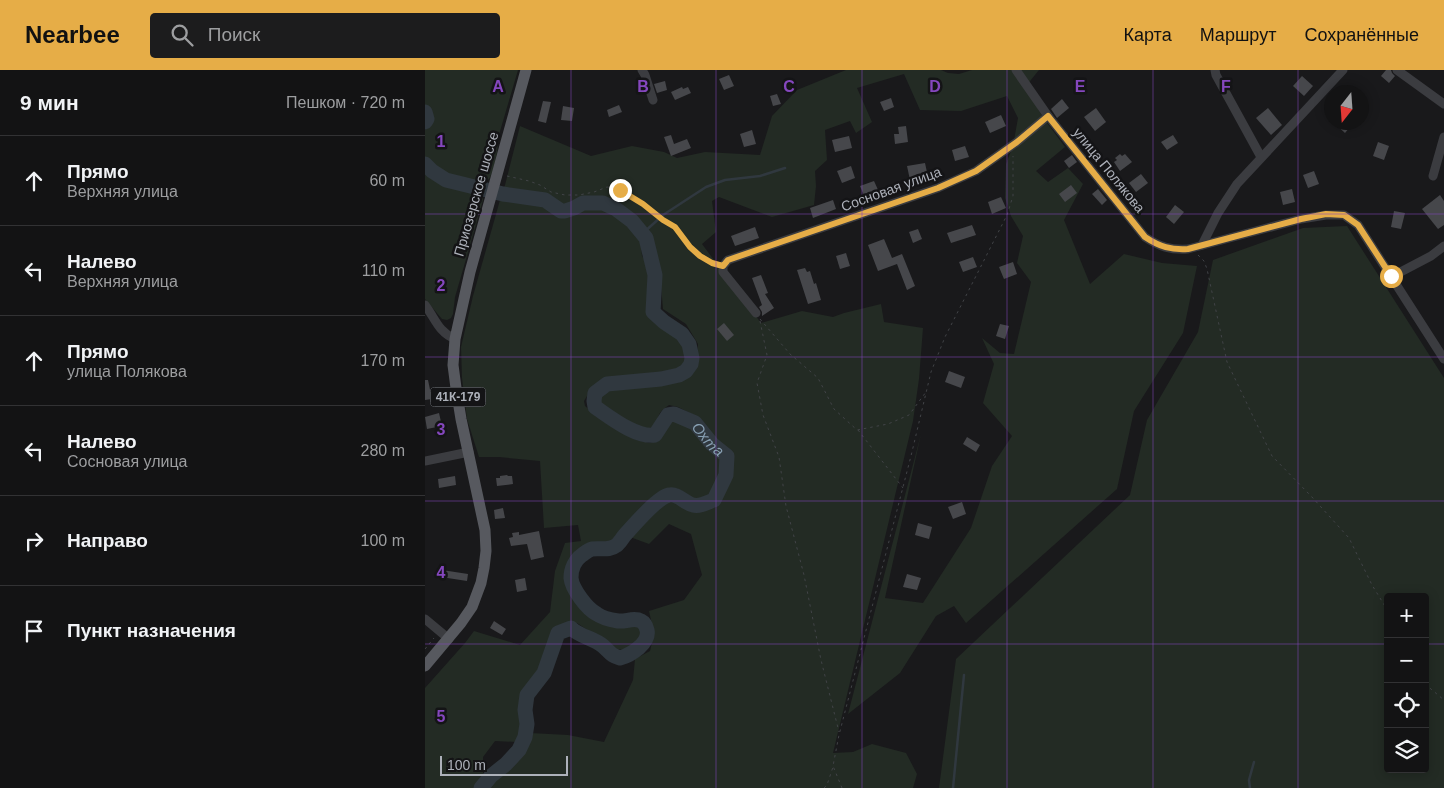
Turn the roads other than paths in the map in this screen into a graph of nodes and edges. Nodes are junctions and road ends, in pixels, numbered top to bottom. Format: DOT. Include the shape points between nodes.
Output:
graph roads {
  1 [pos="527,70"];
  2 [pos="642,70"];
  3 [pos="1016,70"];
  4 [pos="1215,70"];
  5 [pos="1343,70"];
  6 [pos="1397,70"];
  7 [pos="653,100"];
  8 [pos="1444,104"];
  9 [pos="1048,116"];
  10 [pos="1444,137"];
  11 [pos="1261,157"];
  12 [pos="1433,176"];
  13 [pos="1203,245"];
  14 [pos="1444,246"];
  15 [pos="1391,276"];
  16 [pos="425,305"];
  17 [pos="756,313"];
  18 [pos="455,339"];
  19 [pos="1444,359"];
  20 [pos="469,452"];
  21 [pos="425,461"];
  22 [pos="425,620"];
  23 [pos="444,635"];
  24 [pos="425,666"];
  1 -- 18 [label="main road, Приозерское шоссе / 41К-179" via="486,212"];
  2 -- 7 [label="street"];
  3 -- 9 [label="street, улица Полякова"];
  4 -- 11 [label="street"];
  5 -- 11 [label="street"];
  6 -- 8 [label="street"];
  9 -- 13 [label="street, улица Полякова" via="1145,237 1172,250"];
  9 -- 17 [label="street, Сосновая улица" via="1013,146 976,171 938,188 725,263 723,272"];
  10 -- 12 [label="street"];
  11 -- 13 [label="street" via="1232,191"];
  13 -- 15 [label="street, улица Полякова" via="1301,219 1326,214 1344,215 1358,225"];
  14 -- 15 [label="street"];
  15 -- 19 [label="street, улица Полякова"];
  16 -- 18 [label="street" via="446,336"];
  18 -- 20 [label="main road, Приозерское шоссе / 41К-179" via="453,365"];
  20 -- 21 [label="street"];
  20 -- 23 [label="main road, Приозерское шоссе / 41К-179" via="485,530 486,551 481,583 472,607 461,623"];
  22 -- 23 [label="street"];
  23 -- 24 [label="main road, Приозерское шоссе / 41К-179"];
}
